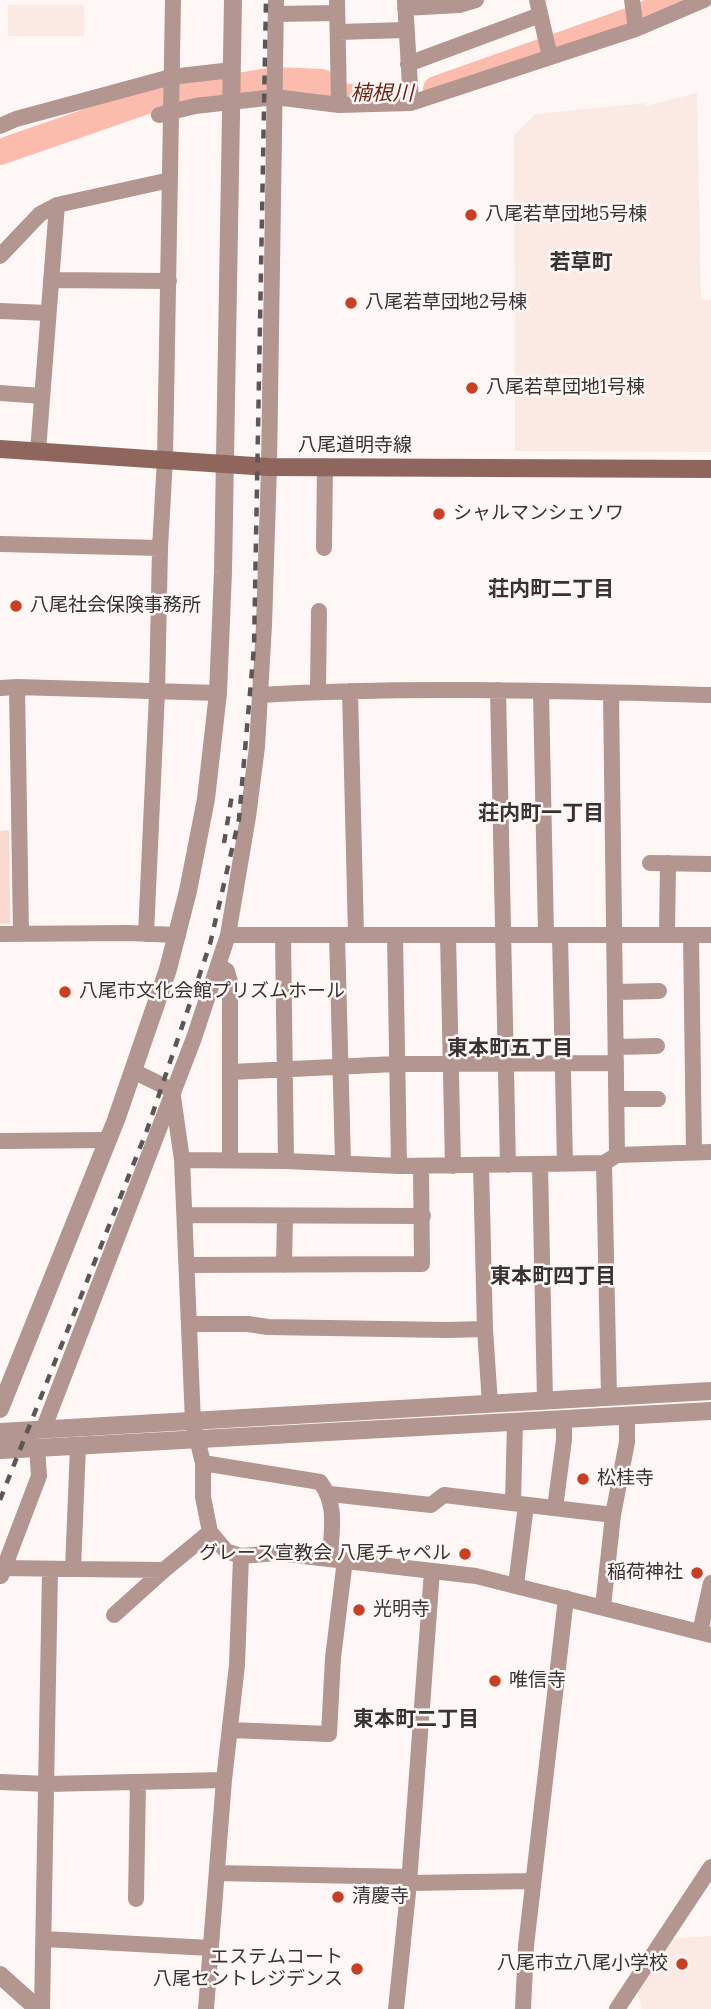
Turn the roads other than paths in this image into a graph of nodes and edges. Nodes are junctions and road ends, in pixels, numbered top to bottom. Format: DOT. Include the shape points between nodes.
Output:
graph roads {
  1 [pos="173,0"];
  2 [pos="233,0"];
  3 [pos="476,0"];
  4 [pos="632,0"];
  5 [pos="704,0"];
  6 [pos="448,3"];
  7 [pos="405,4"];
  8 [pos="276,7"];
  9 [pos="337,7"];
  10 [pos="539,8"];
  11 [pos="636,29"];
  12 [pos="406,30"];
  13 [pos="338,32"];
  14 [pos="550,57"];
  15 [pos="408,64"];
  16 [pos="232,70"];
  17 [pos="172,78"];
  18 [pos="275,86"];
  19 [pos="231,103"];
  20 [pos="411,103"];
  21 [pos="339,105"];
  22 [pos="167,112"];
  23 [pos="0,126"];
  24 [pos="170,180"];
  25 [pos="57,205"];
  26 [pos="0,256"];
  27 [pos="51,280"];
  28 [pos="169,281"];
  29 [pos="0,311"];
  30 [pos="48,313"];
  31 [pos="0,393"];
  32 [pos="42,396"];
  33 [pos="0,449"];
  34 [pos="38,452"];
  35 [pos="165,459"];
  36 [pos="225,464"];
  37 [pos="269,467"];
  38 [pos="325,467"];
  39 [pos="711,469"];
  40 [pos="0,544"];
  41 [pos="160,548"];
  42 [pos="324,548"];
  43 [pos="319,611"];
  44 [pos="8,687"];
  45 [pos="498,690"];
  46 [pos="318,691"];
  47 [pos="350,691"];
  48 [pos="541,692"];
  49 [pos="611,692"];
  50 [pos="157,693"];
  51 [pos="218,693"];
  52 [pos="261,695"];
  53 [pos="711,695"];
  54 [pos="650,863"];
  55 [pos="668,863"];
  56 [pos="711,864"];
  57 [pos="0,934"];
  58 [pos="21,934"];
  59 [pos="146,934"];
  60 [pos="711,934"];
  61 [pos="177,935"];
  62 [pos="356,935"];
  63 [pos="395,935"];
  64 [pos="448,935"];
  65 [pos="503,935"];
  66 [pos="553,935"];
  67 [pos="615,935"];
  68 [pos="667,935"];
  69 [pos="691,935"];
  70 [pos="228,936"];
  71 [pos="282,936"];
  72 [pos="337,936"];
  73 [pos="218,965"];
  74 [pos="659,991"];
  75 [pos="615,992"];
  76 [pos="657,1046"];
  77 [pos="616,1055"];
  78 [pos="507,1063"];
  79 [pos="563,1063"];
  80 [pos="396,1064"];
  81 [pos="451,1065"];
  82 [pos="340,1067"];
  83 [pos="285,1069"];
  84 [pos="133,1071"];
  85 [pos="231,1072"];
  86 [pos="172,1090"];
  87 [pos="703,1093"];
  88 [pos="618,1099"];
  89 [pos="658,1099"];
  90 [pos="108,1140"];
  91 [pos="0,1141"];
  92 [pos="694,1152"];
  93 [pos="711,1152"];
  94 [pos="230,1159"];
  95 [pos="611,1159"];
  96 [pos="182,1160"];
  97 [pos="286,1161"];
  98 [pos="343,1162"];
  99 [pos="540,1164"];
  100 [pos="565,1164"];
  101 [pos="508,1165"];
  102 [pos="399,1166"];
  103 [pos="421,1166"];
  104 [pos="453,1166"];
  105 [pos="481,1166"];
  106 [pos="185,1215"];
  107 [pos="285,1216"];
  108 [pos="423,1216"];
  109 [pos="187,1265"];
  110 [pos="284,1265"];
  111 [pos="190,1324"];
  112 [pos="485,1329"];
  113 [pos="711,1391"];
  114 [pos="608,1397"];
  115 [pos="545,1401"];
  116 [pos="490,1404"];
  117 [pos="0,1409"];
  118 [pos="711,1411"];
  119 [pos="628,1416"];
  120 [pos="564,1419"];
  121 [pos="193,1422"];
  122 [pos="516,1422"];
  123 [pos="43,1430"];
  124 [pos="0,1432"];
  125 [pos="197,1441"];
  126 [pos="78,1446"];
  127 [pos="37,1448"];
  128 [pos="0,1450"];
  129 [pos="202,1463"];
  130 [pos="330,1494"];
  131 [pos="519,1504"];
  132 [pos="555,1508"];
  133 [pos="613,1515"];
  134 [pos="210,1532"];
  135 [pos="242,1556"];
  136 [pos="337,1559"];
  137 [pos="73,1569"];
  138 [pos="50,1570"];
  139 [pos="164,1570"];
  140 [pos="432,1571"];
  141 [pos="2,1573"];
  142 [pos="711,1583"];
  143 [pos="516,1585"];
  144 [pos="566,1598"];
  145 [pos="603,1607"];
  146 [pos="114,1615"];
  147 [pos="706,1633"];
  148 [pos="230,1730"];
  149 [pos="224,1780"];
  150 [pos="0,1782"];
  151 [pos="138,1782"];
  152 [pos="47,1784"];
  153 [pos="711,1867"];
  154 [pos="217,1873"];
  155 [pos="409,1880"];
  156 [pos="533,1881"];
  157 [pos="136,1899"];
  158 [pos="45,1939"];
  159 [pos="210,1948"];
  160 [pos="0,1975"];
  161 [pos="40,2009"];
  162 [pos="206,2009"];
  163 [pos="396,2009"];
  164 [pos="523,2009"];
  165 [pos="617,2009"];
  1 -- 17 [label="street"];
  2 -- 16 [label="street"];
  3 -- 6 [label="street"];
  4 -- 11 [label="street"];
  5 -- 11 [label="street"];
  6 -- 7 [label="street"];
  7 -- 12 [label="street"];
  8 -- 9 [label="street"];
  8 -- 18 [label="street"];
  9 -- 13 [label="street"];
  10 -- 14 [label="street"];
  10 -- 15 [label="street"];
  11 -- 14 [label="street"];
  12 -- 13 [label="street"];
  12 -- 15 [label="street"];
  13 -- 21 [label="street"];
  14 -- 20 [label="street"];
  15 -- 20 [label="street"];
  16 -- 17 [label="street"];
  16 -- 19 [label="street"];
  17 -- 22 [label="street"];
  17 -- 23 [label="street"];
  18 -- 19 [label="street"];
  18 -- 21 [label="street"];
  18 -- 37 [label="street"];
  19 -- 22 [label="street"];
  19 -- 36 [label="street"];
  20 -- 21 [label="street"];
  22 -- 24 [label="street"];
  24 -- 25 [label="street"];
  24 -- 28 [label="street"];
  25 -- 26 [label="street" via="40,214"];
  25 -- 27 [label="street"];
  27 -- 28 [label="street"];
  27 -- 30 [label="street"];
  28 -- 35 [label="street"];
  29 -- 30 [label="street"];
  30 -- 32 [label="street"];
  31 -- 32 [label="street"];
  32 -- 34 [label="street"];
  33 -- 34 [label="main road, 八尾道明寺線"];
  34 -- 35 [label="main road, 八尾道明寺線"];
  35 -- 36 [label="main road, 八尾道明寺線"];
  35 -- 41 [label="street"];
  36 -- 37 [label="main road, 八尾道明寺線"];
  36 -- 51 [label="street"];
  37 -- 38 [label="main road, 八尾道明寺線"];
  37 -- 52 [label="street"];
  38 -- 39 [label="main road, 八尾道明寺線"];
  38 -- 42 [label="street"];
  40 -- 41 [label="street"];
  41 -- 50 [label="street"];
  43 -- 46 [label="street"];
  44 -- 50 [label="street"];
  44 -- 58 [label="street"];
  45 -- 47 [label="street"];
  45 -- 48 [label="street"];
  45 -- 65 [label="street"];
  46 -- 47 [label="street"];
  46 -- 52 [label="street"];
  47 -- 62 [label="street"];
  48 -- 49 [label="street"];
  48 -- 66 [label="street"];
  49 -- 53 [label="street"];
  49 -- 67 [label="street"];
  50 -- 51 [label="street"];
  50 -- 59 [label="street"];
  51 -- 61 [label="street" via="206,799"];
  52 -- 70 [label="street" via="248,817"];
  54 -- 55 [label="street"];
  55 -- 56 [label="street"];
  55 -- 68 [label="street"];
  57 -- 58 [label="street"];
  58 -- 59 [label="street"];
  59 -- 61 [label="street"];
  60 -- 69 [label="street"];
  61 -- 84 [label="street"];
  62 -- 63 [label="street"];
  62 -- 72 [label="street"];
  63 -- 64 [label="street"];
  63 -- 80 [label="street"];
  64 -- 65 [label="street"];
  64 -- 81 [label="street"];
  65 -- 66 [label="street"];
  65 -- 78 [label="street"];
  66 -- 67 [label="street"];
  66 -- 79 [label="street"];
  67 -- 68 [label="street"];
  67 -- 75 [label="street"];
  68 -- 69 [label="street"];
  69 -- 87 [label="street"];
  70 -- 71 [label="street"];
  70 -- 73 [label="street"];
  71 -- 72 [label="street"];
  71 -- 83 [label="street"];
  72 -- 82 [label="street"];
  73 -- 85 [label="street" via="230,982"];
  73 -- 86 [label="street"];
  74 -- 75 [label="street"];
  75 -- 77 [label="street"];
  76 -- 77 [label="street"];
  77 -- 79 [label="street"];
  77 -- 88 [label="street"];
  78 -- 79 [label="street"];
  78 -- 81 [label="street"];
  78 -- 101 [label="street"];
  79 -- 100 [label="street"];
  80 -- 81 [label="street"];
  80 -- 82 [label="street"];
  80 -- 102 [label="street"];
  81 -- 104 [label="street"];
  82 -- 83 [label="street"];
  82 -- 98 [label="street"];
  83 -- 85 [label="street"];
  83 -- 97 [label="street"];
  84 -- 86 [label="street"];
  84 -- 90 [label="street"];
  85 -- 94 [label="street"];
  86 -- 96 [label="street"];
  86 -- 123 [label="street"];
  87 -- 92 [label="street"];
  88 -- 89 [label="street"];
  88 -- 95 [label="street"];
  90 -- 91 [label="street"];
  90 -- 117 [label="street"];
  92 -- 93 [label="street"];
  92 -- 95 [label="street"];
  94 -- 96 [label="street"];
  94 -- 97 [label="street"];
  95 -- 100 [label="street"];
  95 -- 114 [label="street"];
  96 -- 106 [label="street"];
  97 -- 98 [label="street"];
  98 -- 102 [label="street"];
  99 -- 100 [label="street"];
  99 -- 101 [label="street"];
  99 -- 115 [label="street"];
  101 -- 105 [label="street"];
  102 -- 103 [label="street"];
  103 -- 104 [label="street"];
  103 -- 108 [label="street"];
  104 -- 105 [label="street"];
  105 -- 112 [label="street"];
  106 -- 107 [label="street"];
  106 -- 109 [label="street"];
  107 -- 108 [label="street"];
  107 -- 110 [label="street"];
  108 -- 110 [label="street" via="422,1264"];
  109 -- 110 [label="street"];
  109 -- 111 [label="street"];
  111 -- 112 [label="street"];
  111 -- 121 [label="street"];
  112 -- 116 [label="street"];
  113 -- 114 [label="street"];
  114 -- 115 [label="street"];
  115 -- 116 [label="street"];
  116 -- 121 [label="street"];
  118 -- 119 [label="street"];
  119 -- 120 [label="street"];
  119 -- 133 [label="street"];
  120 -- 122 [label="street"];
  120 -- 132 [label="street"];
  121 -- 123 [label="street"];
  121 -- 125 [label="street"];
  122 -- 125 [label="street"];
  122 -- 131 [label="street"];
  123 -- 124 [label="street"];
  125 -- 126 [label="street"];
  125 -- 129 [label="street"];
  126 -- 127 [label="street"];
  126 -- 137 [label="street"];
  127 -- 128 [label="street"];
  127 -- 141 [label="street" via="39,1476"];
  129 -- 130 [label="street" via="320,1482"];
  129 -- 134 [label="street"];
  130 -- 131 [label="street" via="430,1505 444,1495"];
  130 -- 136 [label="street"];
  131 -- 132 [label="street"];
  131 -- 143 [label="street" via="521,1560"];
  132 -- 133 [label="street"];
  133 -- 145 [label="street"];
  134 -- 135 [label="street" via="226,1551"];
  134 -- 139 [label="street"];
  135 -- 136 [label="street" via="277,1553"];
  135 -- 148 [label="street"];
  136 -- 140 [label="street"];
  136 -- 148 [label="street" via="329,1734"];
  137 -- 138 [label="street"];
  137 -- 139 [label="street"];
  138 -- 141 [label="street"];
  138 -- 152 [label="street"];
  139 -- 146 [label="street"];
  140 -- 143 [label="street"];
  140 -- 155 [label="street"];
  142 -- 147 [label="street"];
  143 -- 144 [label="street"];
  144 -- 145 [label="street"];
  144 -- 156 [label="street"];
  145 -- 147 [label="street"];
  148 -- 149 [label="street"];
  149 -- 151 [label="street"];
  149 -- 154 [label="street"];
  150 -- 152 [label="street"];
  151 -- 152 [label="street"];
  151 -- 157 [label="street"];
  152 -- 158 [label="street"];
  153 -- 165 [label="street"];
  154 -- 155 [label="street"];
  154 -- 159 [label="street"];
  155 -- 156 [label="street"];
  155 -- 163 [label="street"];
  156 -- 164 [label="street"];
  158 -- 159 [label="street"];
  158 -- 161 [label="street"];
  159 -- 162 [label="street"];
  160 -- 161 [label="street"];
}
